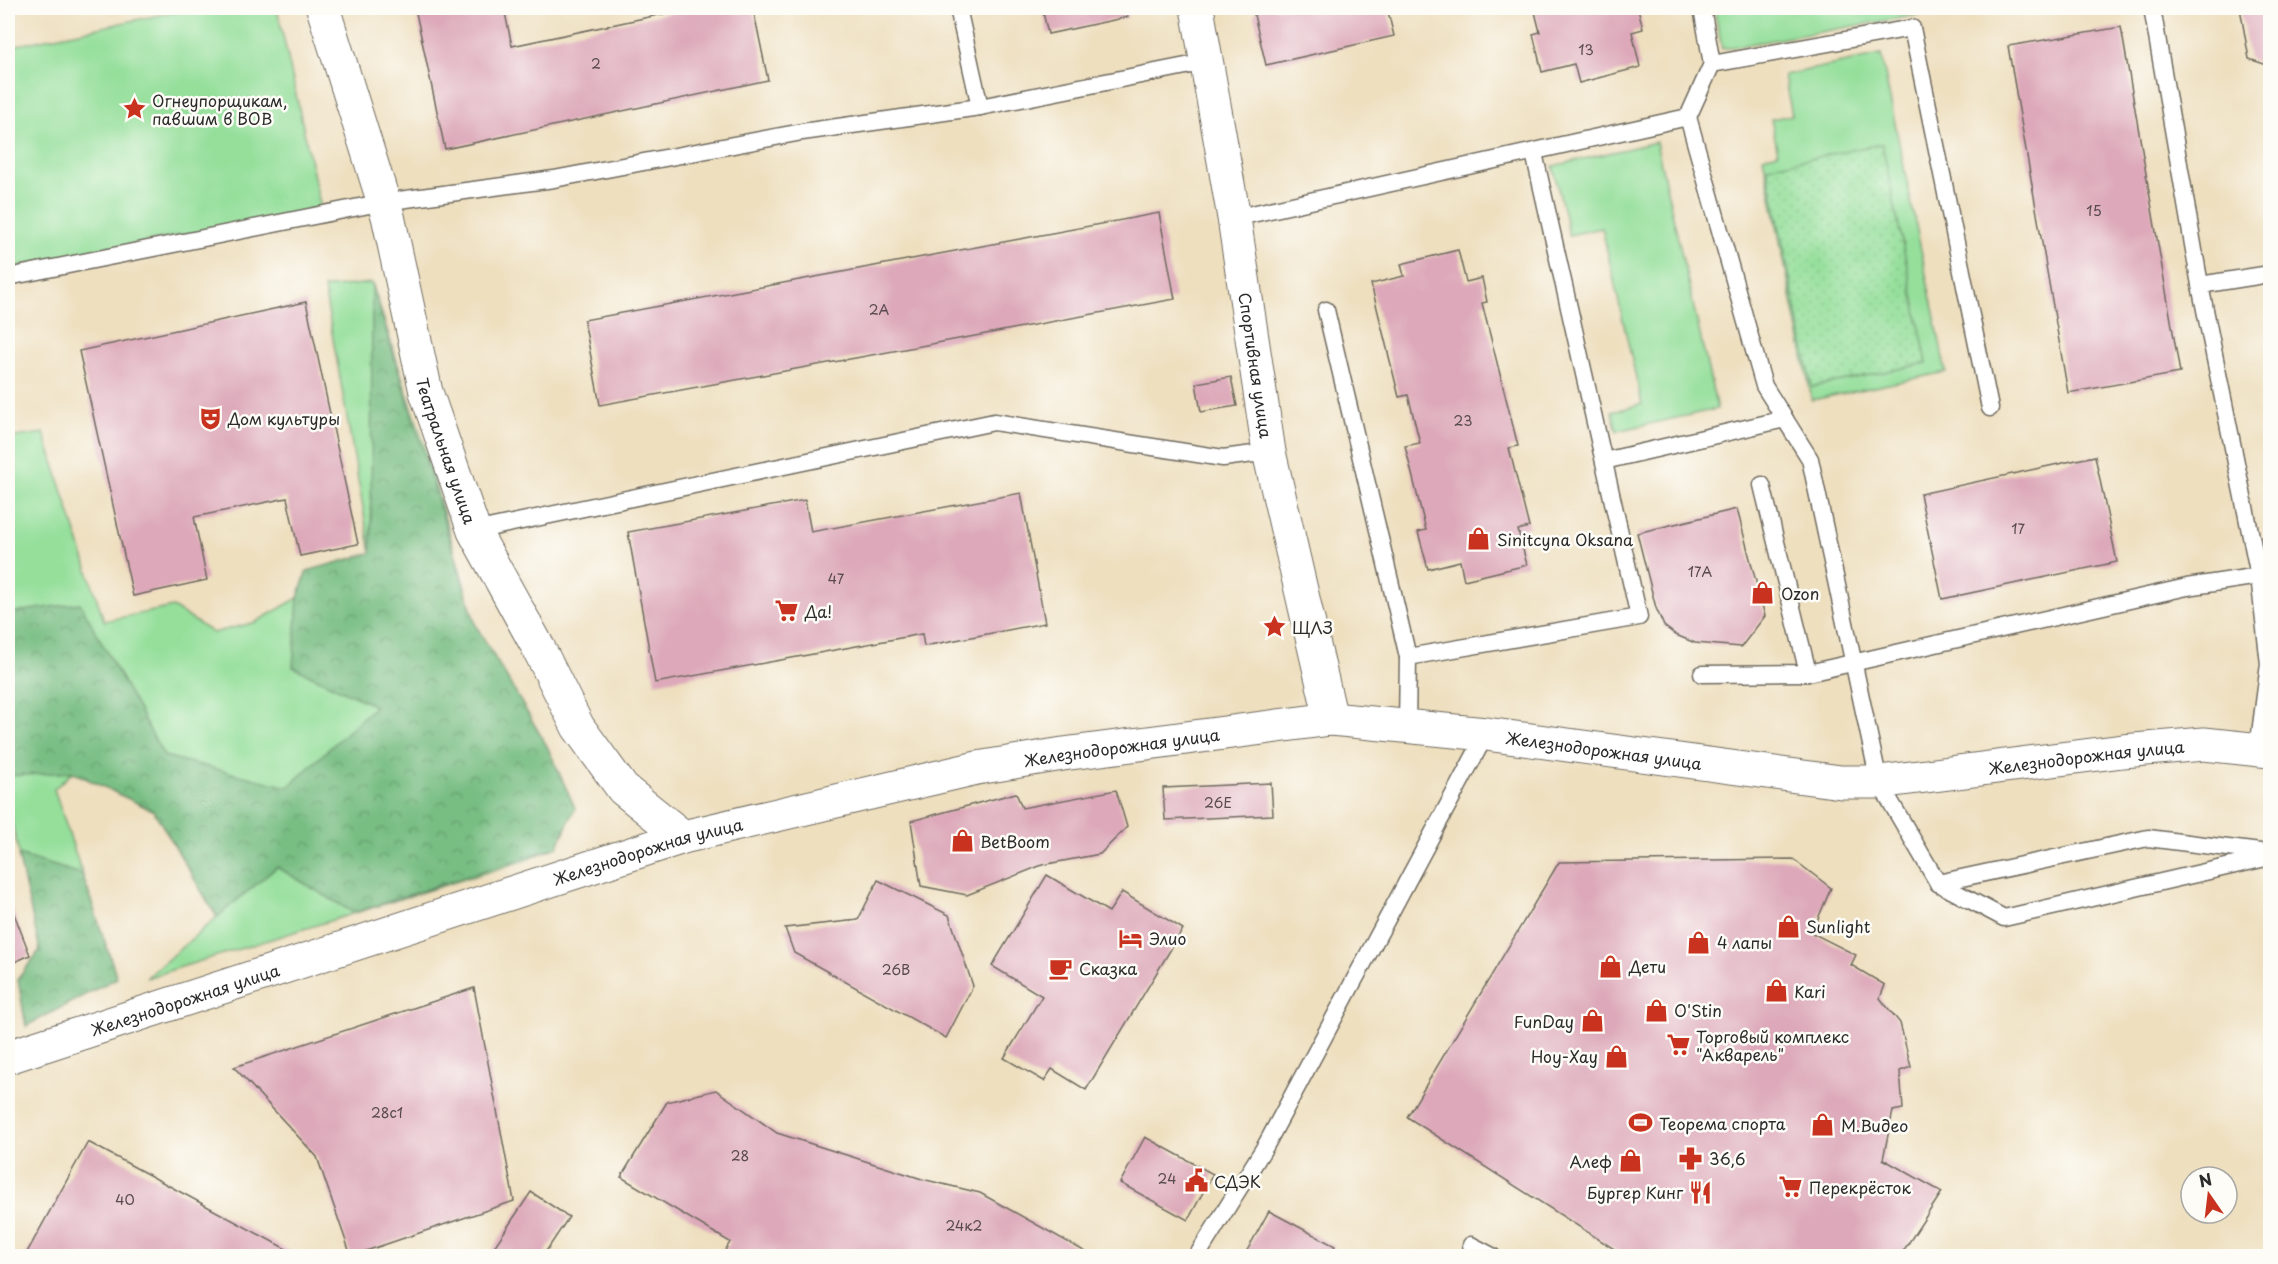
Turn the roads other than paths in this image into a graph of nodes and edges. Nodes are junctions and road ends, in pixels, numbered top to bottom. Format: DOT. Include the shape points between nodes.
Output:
graph roads {
  1 [pos="324,8"];
  2 [pos="958,8"];
  3 [pos="1197,8"];
  4 [pos="1702,8"];
  5 [pos="2152,8"];
  6 [pos="1206,62"];
  7 [pos="1712,64"];
  8 [pos="980,107"];
  9 [pos="1688,117"];
  10 [pos="1534,153"];
  11 [pos="384,202"];
  12 [pos="1234,218"];
  13 [pos="2271,274"];
  14 [pos="8,278"];
  15 [pos="2200,285"];
  16 [pos="1326,310"];
  17 [pos="1990,408"];
  18 [pos="1785,419"];
  19 [pos="1269,452"];
  20 [pos="1604,461"];
  21 [pos="1762,484"];
  22 [pos="474,531"];
  23 [pos="2259,576"];
  24 [pos="1408,657"];
  25 [pos="1855,661"];
  26 [pos="2270,664"];
  27 [pos="1808,673"];
  28 [pos="1702,674"];
  29 [pos="1331,719"];
  30 [pos="1407,728"];
  31 [pos="1486,734"];
  32 [pos="2264,750"];
  33 [pos="1879,782"];
  34 [pos="683,837"];
  35 [pos="2271,855"];
  36 [pos="1938,883"];
  37 [pos="8,1057"];
  38 [pos="1472,1245"];
  39 [pos="1197,1257"];
  40 [pos="1492,1257"];
  1 -- 11 [label="main road, Театральная улица"];
  2 -- 8 [label="lane"];
  3 -- 6 [label="main road, Спортивная улица"];
  4 -- 7 [label="lane"];
  5 -- 15 [label="lane"];
  6 -- 8 [label="lane"];
  6 -- 12 [label="main road, Спортивная улица"];
  7 -- 9 [label="lane"];
  7 -- 17 [label="lane" via="1912,28"];
  8 -- 11 [label="lane" via="802,132 554,178"];
  9 -- 10 [label="lane"];
  9 -- 18 [label="lane" via="1764,386"];
  10 -- 12 [label="lane"];
  10 -- 20 [label="lane"];
  11 -- 14 [label="lane"];
  11 -- 22 [label="main road, Театральная улица" via="426,392"];
  12 -- 19 [label="main road, Спортивная улица"];
  13 -- 15 [label="lane"];
  15 -- 23 [label="lane"];
  16 -- 24 [label="lane"];
  18 -- 20 [label="lane"];
  18 -- 25 [label="lane" via="1810,459"];
  19 -- 22 [label="lane" via="1223,458 994,422"];
  19 -- 29 [label="main road, Спортивная улица"];
  20 -- 24 [label="lane" via="1639,617"];
  21 -- 27 [label="lane"];
  22 -- 34 [label="main road, Театральная улица" via="578,727 623,789"];
  23 -- 25 [label="lane" via="2187,586"];
  23 -- 26 [label="lane"];
  24 -- 30 [label="lane"];
  25 -- 27 [label="lane"];
  25 -- 33 [label="lane"];
  26 -- 32 [label="lane"];
  27 -- 28 [label="lane"];
  29 -- 30 [label="main road, Железнодорожная улица"];
  29 -- 34 [label="main road, Железнодорожная улица" via="976,768"];
  30 -- 31 [label="main road, Железнодорожная улица"];
  31 -- 33 [label="main road, Железнодорожная улица" via="1842,782"];
  31 -- 39 [label="lane" via="1266,1145"];
  32 -- 33 [label="main road, Железнодорожная улица" via="2204,744"];
  33 -- 36 [label="lane"];
  34 -- 37 [label="main road, Железнодорожная улица"];
  35 -- 36 [label="lane" via="2148,838"];
  35 -- 36 [label="lane" via="2004,918"];
  38 -- 40 [label="lane"];
}
